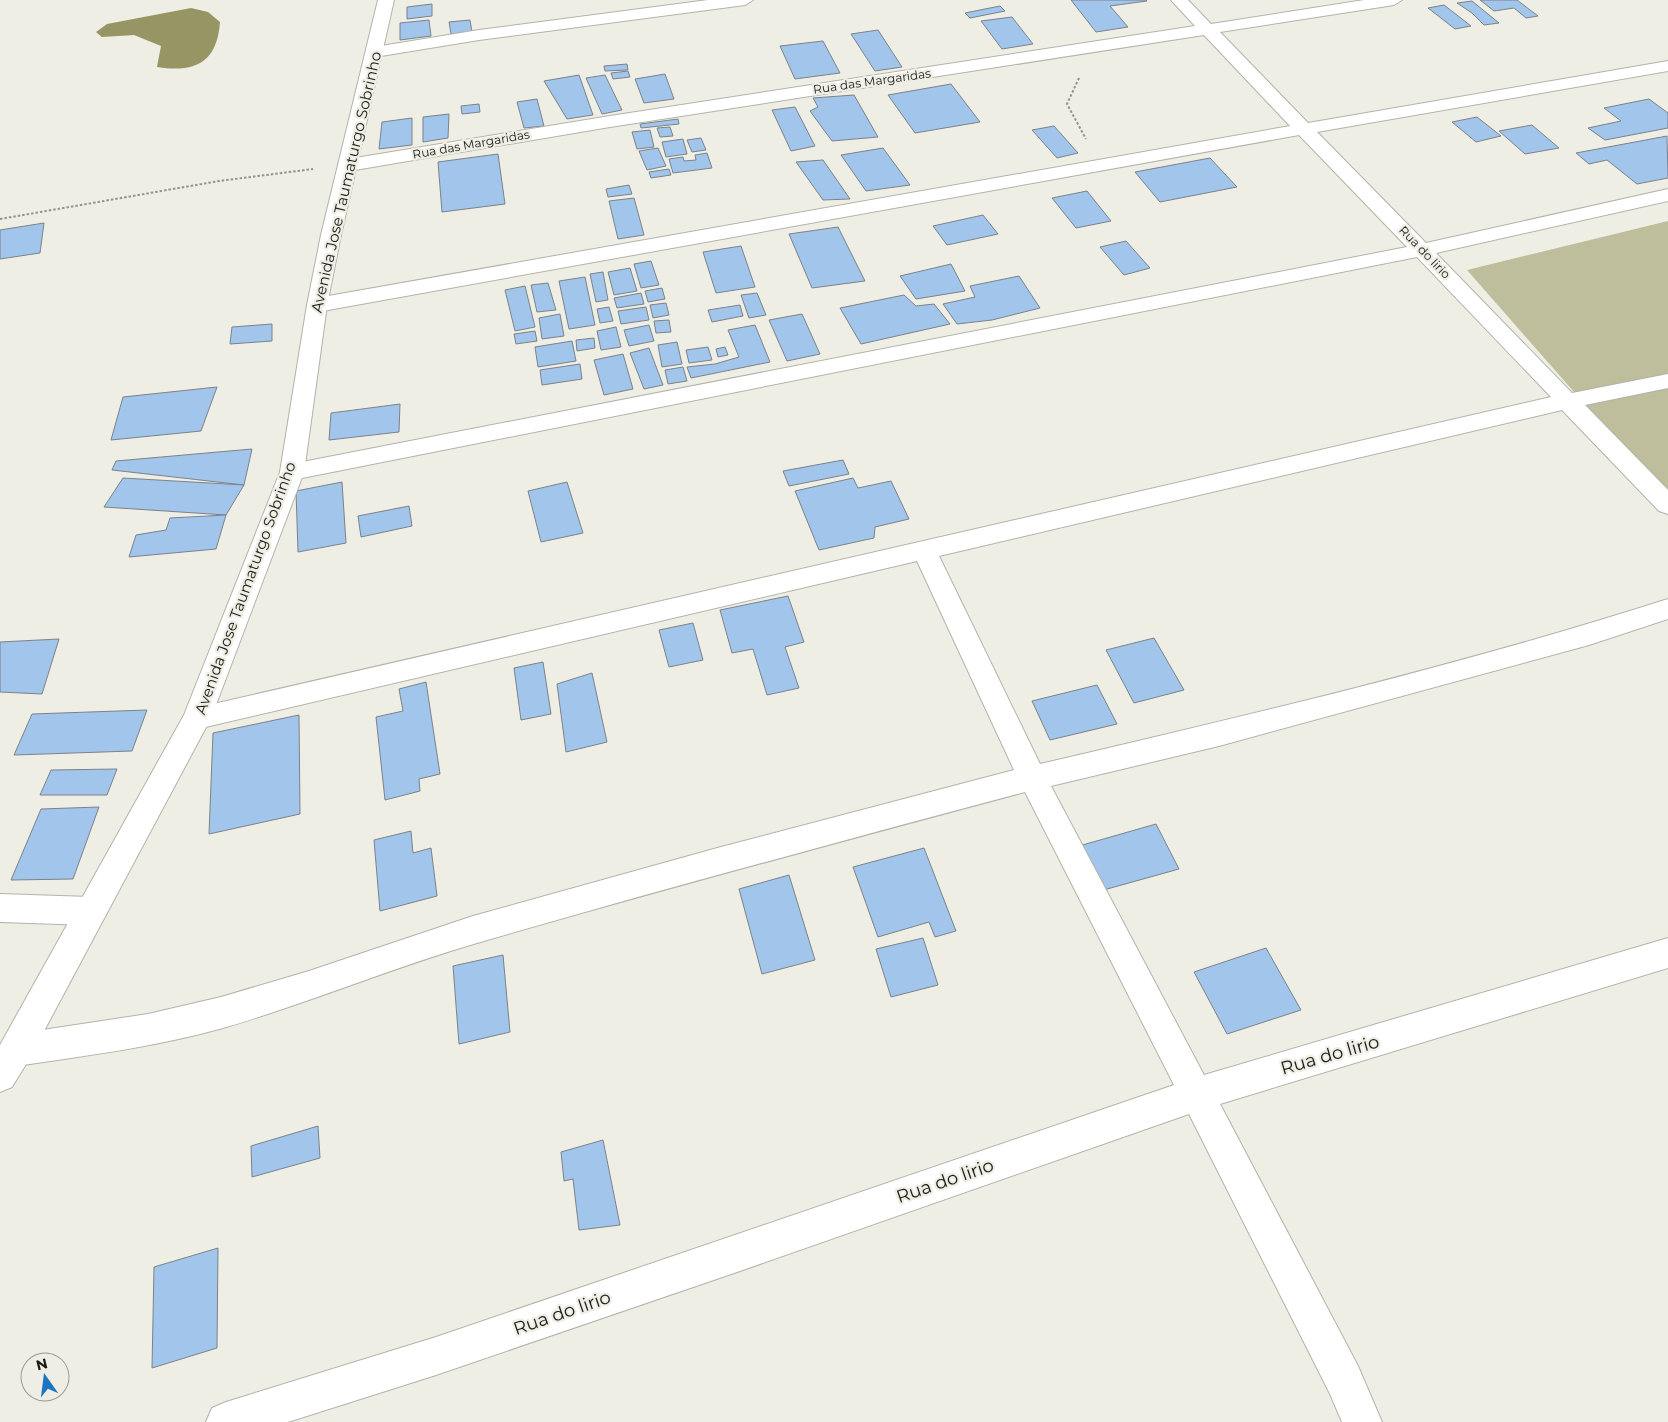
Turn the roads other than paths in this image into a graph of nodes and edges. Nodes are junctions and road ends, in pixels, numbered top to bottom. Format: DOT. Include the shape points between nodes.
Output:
graph roads {
  1 [pos="386,0"];
  2 [pos="745,0"];
  3 [pos="1179,0"];
  4 [pos="1394,0"];
  5 [pos="1209,30"];
  6 [pos="375,52"];
  7 [pos="1668,66"];
  8 [pos="1302,129"];
  9 [pos="349,165"];
  10 [pos="1668,195"];
  11 [pos="1424,250"];
  12 [pos="317,305"];
  13 [pos="1668,381"];
  14 [pos="1568,401"];
  15 [pos="292,472"];
  16 [pos="1668,505"];
  17 [pos="924,550"];
  18 [pos="1668,609"];
  19 [pos="197,718"];
  20 [pos="1032,778"];
  21 [pos="0,908"];
  22 [pos="90,911"];
  23 [pos="1668,953"];
  24 [pos="16,1050"];
  25 [pos="0,1075"];
  26 [pos="1197,1094"];
  27 [pos="226,1422"];
  28 [pos="1362,1422"];
  1 -- 6 [label="street, Avenida Jose Taumaturgo Sobrinho"];
  2 -- 6 [label="street"];
  3 -- 5 [label="street, Rua do lirio"];
  4 -- 5 [label="street, Rua das Margaridas"];
  5 -- 8 [label="street, Rua do lirio"];
  5 -- 9 [label="street, Rua das Margaridas" via="596,123"];
  6 -- 9 [label="street, Avenida Jose Taumaturgo Sobrinho"];
  7 -- 8 [label="street"];
  8 -- 11 [label="street, Rua do lirio"];
  8 -- 12 [label="street"];
  9 -- 12 [label="street, Avenida Jose Taumaturgo Sobrinho"];
  10 -- 11 [label="street"];
  11 -- 14 [label="street, Rua do lirio"];
  11 -- 15 [label="street"];
  12 -- 15 [label="street, Avenida Jose Taumaturgo Sobrinho"];
  13 -- 14 [label="street"];
  14 -- 16 [label="street, Rua do lirio"];
  14 -- 17 [label="street"];
  15 -- 19 [label="street, Avenida Jose Taumaturgo Sobrinho"];
  17 -- 19 [label="street"];
  17 -- 20 [label="street"];
  18 -- 20 [label="street" via="1589,634 1238,729"];
  19 -- 22 [label="street, Avenida Jose Taumaturgo Sobrinho"];
  20 -- 24 [label="street" via="473,930 221,1013 148,1030"];
  20 -- 26 [label="street"];
  21 -- 22 [label="street"];
  22 -- 24 [label="street, Avenida Jose Taumaturgo Sobrinho"];
  23 -- 26 [label="street, Rua do lirio"];
  24 -- 25 [label="street, Avenida Jose Taumaturgo Sobrinho"];
  26 -- 27 [label="street, Rua do lirio" via="436,1356"];
  26 -- 28 [label="street" via="1344,1380"];
}
